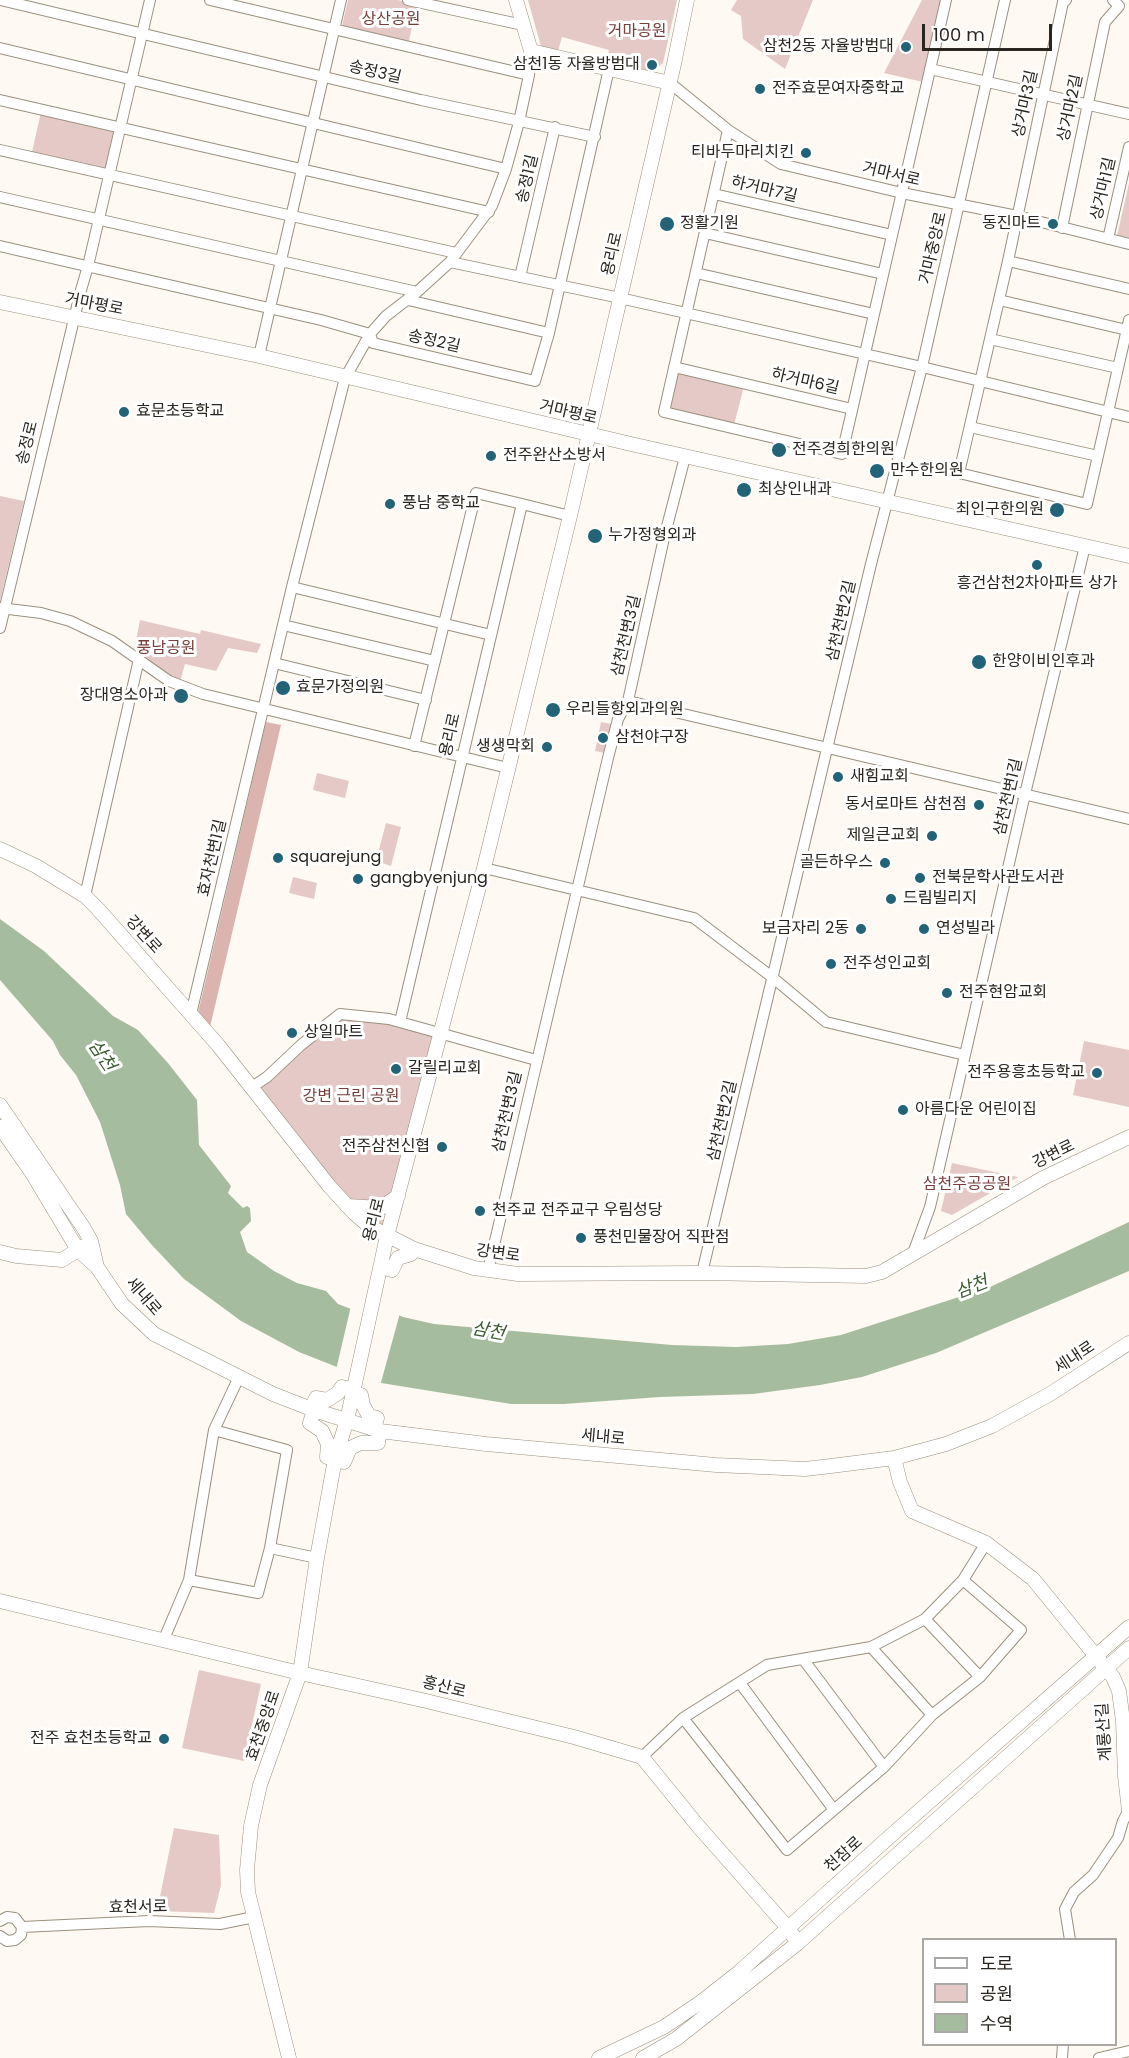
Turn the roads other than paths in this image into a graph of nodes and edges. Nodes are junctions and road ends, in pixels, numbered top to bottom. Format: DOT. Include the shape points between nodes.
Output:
graph roads {
  1 [pos="1,0"];
  2 [pos="150,0"];
  3 [pos="210,0"];
  4 [pos="341,0"];
  5 [pos="408,0"];
  6 [pos="516,0"];
  7 [pos="687,0"];
  8 [pos="946,0"];
  9 [pos="1005,0"];
  10 [pos="1066,0"];
  11 [pos="1113,0"];
  12 [pos="523,25"];
  13 [pos="334,29"];
  14 [pos="143,34"];
  15 [pos="0,48"];
  16 [pos="531,51"];
  17 [pos="609,69"];
  18 [pos="930,69"];
  19 [pos="529,75"];
  20 [pos="323,76"];
  21 [pos="132,80"];
  22 [pos="986,82"];
  23 [pos="670,83"];
  24 [pos="1044,95"];
  25 [pos="0,100"];
  26 [pos="1087,105"];
  27 [pos="1129,114"];
  28 [pos="519,122"];
  29 [pos="312,123"];
  30 [pos="121,127"];
  31 [pos="555,127"];
  32 [pos="728,130"];
  33 [pos="595,137"];
  34 [pos="1129,147"];
  35 [pos="0,150"];
  36 [pos="301,169"];
  37 [pos="506,169"];
  38 [pos="110,175"];
  39 [pos="902,193"];
  40 [pos="714,194"];
  41 [pos="0,197"];
  42 [pos="959,205"];
  43 [pos="489,212"];
  44 [pos="290,216"];
  45 [pos="1017,216"];
  46 [pos="99,220"];
  47 [pos="1062,228"];
  48 [pos="705,233"];
  49 [pos="892,234"];
  50 [pos="1108,239"];
  51 [pos="1129,244"];
  52 [pos="0,246"];
  53 [pos="453,258"];
  54 [pos="280,261"];
  55 [pos="1008,261"];
  56 [pos="88,266"];
  57 [pos="696,273"];
  58 [pos="883,274"];
  59 [pos="520,277"];
  60 [pos="559,285"];
  61 [pos="1129,289"];
  62 [pos="417,292"];
  63 [pos="620,298"];
  64 [pos="408,300"];
  65 [pos="999,300"];
  66 [pos="0,302"];
  67 [pos="269,308"];
  68 [pos="687,313"];
  69 [pos="874,314"];
  70 [pos="75,318"];
  71 [pos="1128,325"];
  72 [pos="549,333"];
  73 [pos="370,334"];
  74 [pos="990,339"];
  75 [pos="865,354"];
  76 [pos="259,356"];
  77 [pos="674,367"];
  78 [pos="922,367"];
  79 [pos="1118,368"];
  80 [pos="345,378"];
  81 [pos="980,381"];
  82 [pos="852,409"];
  83 [pos="1108,411"];
  84 [pos="1129,417"];
  85 [pos="970,427"];
  86 [pos="747,432"];
  87 [pos="588,434"];
  88 [pos="1098,456"];
  89 [pos="685,457"];
  90 [pos="887,501"];
  91 [pos="522,504"];
  92 [pos="570,516"];
  93 [pos="1085,546"];
  94 [pos="1129,556"];
  95 [pos="292,587"];
  96 [pos="2,608"];
  97 [pos="444,624"];
  98 [pos="283,625"];
  99 [pos="0,628"];
  100 [pos="491,635"];
  101 [pos="139,659"];
  102 [pos="435,661"];
  103 [pos="274,663"];
  104 [pos="426,700"];
  105 [pos="628,701"];
  106 [pos="263,709"];
  107 [pos="414,746"];
  108 [pos="827,748"];
  109 [pos="463,758"];
  110 [pos="508,768"];
  111 [pos="1025,795"];
  112 [pos="1129,819"];
  113 [pos="0,849"];
  114 [pos="484,868"];
  115 [pos="576,890"];
  116 [pos="85,896"];
  117 [pos="772,977"];
  118 [pos="191,1014"];
  119 [pos="400,1022"];
  120 [pos="441,1034"];
  121 [pos="965,1055"];
  122 [pos="536,1060"];
  123 [pos="252,1087"];
  124 [pos="0,1105"];
  125 [pos="0,1127"];
  126 [pos="1129,1137"];
  127 [pos="398,1196"];
  128 [pos="347,1206"];
  129 [pos="387,1238"];
  130 [pos="91,1241"];
  131 [pos="78,1250"];
  132 [pos="0,1252"];
  133 [pos="413,1252"];
  134 [pos="912,1256"];
  135 [pos="97,1267"];
  136 [pos="382,1267"];
  137 [pos="488,1271"];
  138 [pos="702,1272"];
  139 [pos="1129,1344"];
  140 [pos="239,1377"];
  141 [pos="352,1396"];
  142 [pos="312,1409"];
  143 [pos="347,1420"];
  144 [pos="214,1430"];
  145 [pos="377,1430"];
  146 [pos="894,1458"];
  147 [pos="335,1459"];
  148 [pos="986,1543"];
  149 [pos="270,1548"];
  150 [pos="317,1558"];
  151 [pos="189,1580"];
  152 [pos="963,1580"];
  153 [pos="0,1601"];
  154 [pos="925,1619"];
  155 [pos="1129,1627"];
  156 [pos="164,1639"];
  157 [pos="871,1647"];
  158 [pos="1129,1648"];
  159 [pos="803,1659"];
  160 [pos="1101,1661"];
  161 [pos="300,1673"];
  162 [pos="980,1677"];
  163 [pos="740,1683"];
  164 [pos="932,1715"];
  165 [pos="683,1718"];
  166 [pos="642,1757"];
  167 [pos="884,1767"];
  168 [pos="834,1810"];
  169 [pos="1129,1810"];
  170 [pos="1124,1839"];
  171 [pos="254,1917"];
  172 [pos="0,1921"];
  173 [pos="22,1927"];
  174 [pos="788,1928"];
  175 [pos="0,1936"];
  176 [pos="1070,1938"];
  177 [pos="798,1943"];
  178 [pos="1129,2051"];
  179 [pos="289,2058"];
  180 [pos="599,2058"];
  181 [pos="643,2058"];
  182 [pos="1099,2058"];
  1 -- 14 [label="street"];
  2 -- 14 [label="street, 송정로"];
  3 -- 13 [label="street"];
  4 -- 13 [label="street, 송정3길"];
  5 -- 12 [label="street"];
  6 -- 12 [label="street"];
  7 -- 23 [label="street, 용리로"];
  8 -- 18 [label="street, 하거마6길"];
  9 -- 22 [label="street, 거마중앙로"];
  10 -- 24 [label="street, 상거마3길"];
  11 -- 26 [label="street, 상거마2길" via="1119,6 1105,22"];
  12 -- 16 [label="street"];
  13 -- 19 [label="street, 송정3길"];
  13 -- 20 [label="street, 송정3길"];
  14 -- 20 [label="street"];
  14 -- 21 [label="street, 송정로"];
  15 -- 21 [label="street"];
  16 -- 17 [label="street"];
  16 -- 19 [label="street, 송정2길"];
  17 -- 23 [label="street"];
  17 -- 33 [label="street"];
  18 -- 22 [label="street"];
  18 -- 39 [label="street, 하거마6길"];
  19 -- 28 [label="street, 송정2길"];
  20 -- 28 [label="street, 송정3길"];
  20 -- 29 [label="street, 송정3길"];
  21 -- 29 [label="street"];
  21 -- 30 [label="street, 송정로"];
  22 -- 24 [label="street"];
  22 -- 42 [label="street, 거마중앙로"];
  23 -- 32 [label="street, 거마서로"];
  23 -- 63 [label="street, 용리로"];
  24 -- 26 [label="street"];
  24 -- 45 [label="street, 상거마3길"];
  25 -- 30 [label="street"];
  26 -- 27 [label="street"];
  26 -- 47 [label="street, 상거마2길"];
  28 -- 31 [label="street"];
  28 -- 37 [label="street, 송정2길"];
  29 -- 36 [label="street, 송정3길"];
  29 -- 37 [label="street"];
  30 -- 36 [label="street"];
  30 -- 38 [label="street, 송정로"];
  31 -- 33 [label="street"];
  31 -- 59 [label="street, 송정1길"];
  32 -- 39 [label="street, 거마서로" via="782,164"];
  32 -- 40 [label="street, 하거마7길"];
  33 -- 60 [label="street"];
  34 -- 50 [label="street, 상거마1길"];
  35 -- 38 [label="street"];
  36 -- 43 [label="street"];
  36 -- 44 [label="street, 송정3길"];
  37 -- 43 [label="street, 송정2길"];
  38 -- 44 [label="street"];
  38 -- 46 [label="street, 송정로"];
  39 -- 42 [label="street, 거마서로"];
  39 -- 49 [label="street, 하거마6길"];
  40 -- 48 [label="street, 하거마7길"];
  40 -- 49 [label="street, 하거마7길"];
  41 -- 46 [label="street"];
  42 -- 45 [label="street, 거마서로"];
  42 -- 78 [label="street, 거마중앙로"];
  43 -- 53 [label="street, 송정2길"];
  44 -- 53 [label="street"];
  44 -- 54 [label="street, 송정3길"];
  45 -- 47 [label="street, 거마서로"];
  45 -- 55 [label="street, 상거마3길"];
  46 -- 54 [label="street"];
  46 -- 56 [label="street, 송정로"];
  47 -- 50 [label="street, 거마서로"];
  48 -- 57 [label="street, 하거마7길"];
  48 -- 58 [label="street"];
  49 -- 58 [label="street, 하거마6길"];
  50 -- 51 [label="street, 거마서로"];
  52 -- 56 [label="street"];
  53 -- 59 [label="street"];
  53 -- 62 [label="street, 송정2길"];
  54 -- 62 [label="street"];
  54 -- 67 [label="street, 송정3길"];
  55 -- 61 [label="street"];
  55 -- 65 [label="street, 상거마3길"];
  56 -- 67 [label="street"];
  56 -- 70 [label="street, 송정로"];
  57 -- 68 [label="street, 하거마7길"];
  57 -- 69 [label="street"];
  58 -- 69 [label="street, 하거마6길"];
  59 -- 60 [label="street"];
  60 -- 63 [label="street"];
  60 -- 72 [label="street"];
  62 -- 64 [label="street, 송정2길"];
  63 -- 68 [label="street"];
  63 -- 87 [label="street, 용리로"];
  64 -- 72 [label="street, 송정2길"];
  64 -- 73 [label="street, 송정2길"];
  65 -- 71 [label="street" via="1065,316"];
  65 -- 74 [label="street, 상거마3길"];
  66 -- 70 [label="street, 거마평로"];
  67 -- 73 [label="street, 송정2길"];
  67 -- 76 [label="street, 송정3길"];
  68 -- 75 [label="street"];
  68 -- 77 [label="street, 하거마7길"];
  69 -- 75 [label="street, 하거마6길"];
  70 -- 76 [label="street, 거마평로"];
  70 -- 96 [label="street, 송정로"];
  71 -- 79 [label="street"];
  72 -- 73 [label="street, 송정2길" via="535,381 373,343"];
  73 -- 80 [label="street, 송정2길"];
  74 -- 79 [label="street"];
  74 -- 81 [label="street, 상거마3길"];
  75 -- 78 [label="street"];
  75 -- 82 [label="street, 하거마6길"];
  76 -- 80 [label="street, 거마평로"];
  77 -- 82 [label="street, 하거마6길"];
  77 -- 86 [label="street, 하거마7길" via="664,412"];
  78 -- 81 [label="street"];
  78 -- 90 [label="street, 거마중앙로"];
  79 -- 83 [label="street"];
  80 -- 87 [label="street, 거마평로"];
  80 -- 95 [label="street, 효자천변1길"];
  81 -- 83 [label="street"];
  81 -- 85 [label="street, 상거마3길"];
  82 -- 86 [label="street, 하거마6길" via="842,454"];
  83 -- 84 [label="street"];
  83 -- 88 [label="street"];
  85 -- 88 [label="street"];
  85 -- 88 [label="street, 상거마3길" via="959,473 1087,504"];
  87 -- 89 [label="street, 거마평로"];
  87 -- 92 [label="street, 용리로"];
  89 -- 90 [label="street, 거마평로"];
  89 -- 105 [label="street, 삼천천변3길"];
  90 -- 93 [label="street, 거마평로"];
  90 -- 108 [label="street, 삼천천변2길"];
  91 -- 92 [label="street"];
  91 -- 97 [label="street" via="476,493"];
  91 -- 100 [label="street, 용리로"];
  92 -- 110 [label="street, 용리로"];
  93 -- 94 [label="street, 거마평로"];
  93 -- 111 [label="street, 삼천천변1길"];
  95 -- 97 [label="street"];
  95 -- 98 [label="street, 효자천변1길"];
  96 -- 99 [label="street, 송정로"];
  96 -- 101 [label="street" via="70,621"];
  97 -- 100 [label="street"];
  97 -- 102 [label="street"];
  98 -- 102 [label="street"];
  98 -- 103 [label="street, 효자천변1길"];
  100 -- 109 [label="street, 용리로"];
  101 -- 106 [label="street" via="170,681"];
  101 -- 116 [label="street"];
  102 -- 104 [label="street"];
  103 -- 104 [label="street"];
  103 -- 106 [label="street, 효자천변1길"];
  104 -- 107 [label="street"];
  105 -- 108 [label="street"];
  105 -- 115 [label="street, 삼천천변3길" via="610,748"];
  106 -- 107 [label="street"];
  106 -- 118 [label="street, 효자천변1길"];
  107 -- 109 [label="street"];
  108 -- 111 [label="street"];
  108 -- 117 [label="street, 삼천천변2길"];
  109 -- 110 [label="street"];
  109 -- 119 [label="street, 용리로"];
  110 -- 114 [label="street, 용리로"];
  111 -- 112 [label="street"];
  111 -- 121 [label="street, 삼천천변1길"];
  113 -- 116 [label="street, 강변로"];
  114 -- 115 [label="street"];
  114 -- 120 [label="street, 용리로"];
  115 -- 117 [label="street" via="694,918"];
  115 -- 122 [label="street, 삼천천변3길"];
  116 -- 118 [label="street, 강변로"];
  117 -- 121 [label="street" via="826,1022"];
  117 -- 138 [label="street, 삼천천변2길"];
  118 -- 123 [label="street, 강변로"];
  119 -- 120 [label="street"];
  119 -- 123 [label="street" via="340,1014"];
  120 -- 122 [label="street"];
  120 -- 127 [label="street, 용리로"];
  121 -- 134 [label="street, 삼천천변1길" via="930,1207"];
  122 -- 137 [label="street, 삼천천변3길"];
  123 -- 128 [label="street, 강변로"];
  124 -- 130 [label="street, 세내로"];
  125 -- 131 [label="street, 세내로"];
  126 -- 134 [label="street, 강변로" via="1044,1178"];
  127 -- 128 [label="street" via="381,1208"];
  127 -- 129 [label="street, 용리로"];
  128 -- 129 [label="street, 강변로"];
  129 -- 133 [label="street, 강변로"];
  129 -- 136 [label="street, 용리로"];
  130 -- 131 [label="street"];
  130 -- 135 [label="street, 세내로"];
  131 -- 132 [label="street" via="62,1260"];
  131 -- 135 [label="street, 세내로"];
  133 -- 136 [label="street" via="398,1258 392,1270"];
  133 -- 137 [label="street, 강변로"];
  134 -- 138 [label="street, 강변로" via="866,1276"];
  135 -- 140 [label="street, 세내로" via="122,1304 154,1334"];
  136 -- 141 [label="street, 용리로"];
  137 -- 138 [label="street, 강변로"];
  139 -- 146 [label="street, 세내로" via="992,1426"];
  140 -- 142 [label="street, 세내로"];
  140 -- 144 [label="street"];
  141 -- 142 [label="street" via="342,1387 327,1400 316,1398"];
  141 -- 143 [label="street, 효천중앙로"];
  141 -- 145 [label="street" via="362,1395 369,1416 377,1418"];
  142 -- 143 [label="street, 세내로"];
  142 -- 147 [label="street" via="310,1423 322,1431 328,1444 327,1457"];
  143 -- 145 [label="street, 세내로"];
  143 -- 147 [label="street, 효천중앙로"];
  144 -- 149 [label="street" via="287,1450"];
  144 -- 151 [label="street"];
  145 -- 146 [label="street, 세내로" via="509,1446 768,1468 806,1468"];
  145 -- 147 [label="street" via="378,1443 350,1448 344,1462"];
  146 -- 148 [label="street" via="912,1510"];
  147 -- 150 [label="street, 효천중앙로"];
  148 -- 152 [label="street"];
  148 -- 160 [label="street" via="1033,1578"];
  149 -- 150 [label="street"];
  149 -- 151 [label="street" via="258,1593"];
  150 -- 161 [label="street, 효천중앙로"];
  151 -- 156 [label="street"];
  152 -- 154 [label="street"];
  152 -- 162 [label="street" via="1021,1630"];
  153 -- 156 [label="street, 홍산로"];
  154 -- 157 [label="street"];
  154 -- 162 [label="street"];
  155 -- 160 [label="street, 천잠로"];
  156 -- 161 [label="street, 홍산로"];
  157 -- 159 [label="street"];
  157 -- 164 [label="street"];
  158 -- 160 [label="street, 천잠로"];
  159 -- 163 [label="street" via="767,1665"];
  159 -- 167 [label="street"];
  160 -- 169 [label="street, 계룡산길" via="1119,1691"];
  160 -- 174 [label="street, 천잠로" via="1027,1715"];
  160 -- 177 [label="street, 천잠로"];
  161 -- 166 [label="street, 홍산로" via="574,1737"];
  161 -- 171 [label="street, 효천중앙로" via="260,1785 251,1826 247,1870"];
  162 -- 164 [label="street"];
  163 -- 165 [label="street"];
  163 -- 168 [label="street"];
  164 -- 167 [label="street"];
  165 -- 166 [label="street"];
  165 -- 168 [label="street" via="787,1850"];
  166 -- 174 [label="street"];
  167 -- 168 [label="street"];
  169 -- 170 [label="street"];
  170 -- 176 [label="street" via="1074,1892 1065,1910"];
  171 -- 173 [label="street, 효천서로" via="220,1924 149,1921"];
  171 -- 179 [label="street, 효천중앙로"];
  172 -- 173 [label="street" via="11,1916"];
  173 -- 175 [label="street" via="15,1940 7,1941"];
  174 -- 177 [label="street"];
  174 -- 180 [label="street, 천잠로" via="701,2002 664,2027"];
  177 -- 181 [label="street, 천잠로" via="676,2040"];
  178 -- 182 [label="street"];
}
